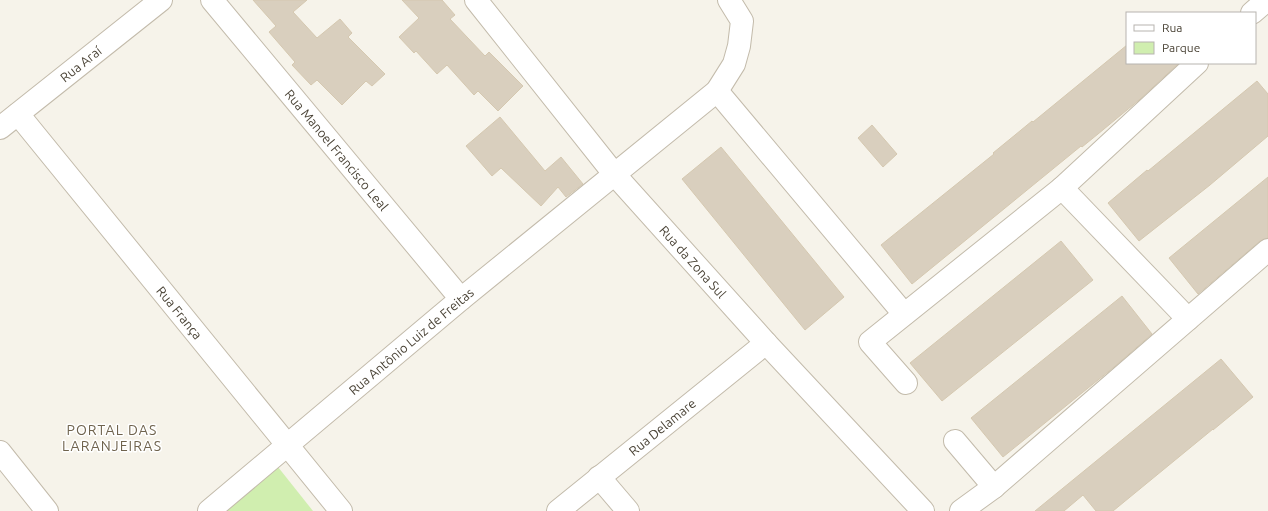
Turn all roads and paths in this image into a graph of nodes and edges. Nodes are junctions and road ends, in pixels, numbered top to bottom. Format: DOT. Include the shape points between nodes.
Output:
graph roads {
  1 [pos="161,0"];
  2 [pos="212,0"];
  3 [pos="476,0"];
  4 [pos="729,0"];
  5 [pos="1268,0"];
  6 [pos="1253,12"];
  7 [pos="1196,64"];
  8 [pos="718,92"];
  9 [pos="18,114"];
  10 [pos="0,128"];
  11 [pos="615,175"];
  12 [pos="1062,188"];
  13 [pos="1268,250"];
  14 [pos="461,299"];
  15 [pos="904,314"];
  16 [pos="1188,319"];
  17 [pos="766,343"];
  18 [pos="906,383"];
  19 [pos="955,440"];
  20 [pos="288,445"];
  21 [pos="0,452"];
  22 [pos="599,477"];
  23 [pos="994,487"];
  24 [pos="47,511"];
  25 [pos="210,511"];
  26 [pos="341,511"];
  27 [pos="558,511"];
  28 [pos="628,511"];
  29 [pos="923,511"];
  30 [pos="961,511"];
  1 -- 9 [label="street, Rua Araí"];
  2 -- 14 [label="street, Rua Manoel Francisco Leal"];
  3 -- 11 [label="street, Rua da Zona Sul"];
  4 -- 8 [label="street" via="742,21 734,64"];
  5 -- 6 [label="street"];
  7 -- 12 [label="street"];
  8 -- 11 [label="street, Rua Antônio Luiz de Freitas"];
  8 -- 15 [label="street"];
  9 -- 10 [label="street, Rua Araí"];
  9 -- 20 [label="street, Rua França"];
  11 -- 14 [label="street, Rua Antônio Luiz de Freitas"];
  11 -- 17 [label="street, Rua da Zona Sul"];
  12 -- 15 [label="street"];
  12 -- 16 [label="street"];
  13 -- 16 [label="street"];
  14 -- 20 [label="street, Rua Antônio Luiz de Freitas"];
  15 -- 18 [label="street" via="870,342"];
  16 -- 23 [label="street"];
  17 -- 22 [label="street, Rua Delamare"];
  17 -- 29 [label="street, Rua da Zona Sul"];
  19 -- 23 [label="street"];
  20 -- 25 [label="street, Rua Antônio Luiz de Freitas"];
  20 -- 26 [label="street, Rua França"];
  21 -- 24 [label="street"];
  22 -- 27 [label="street, Rua Delamare"];
  22 -- 28 [label="street"];
  23 -- 30 [label="street"];
}
